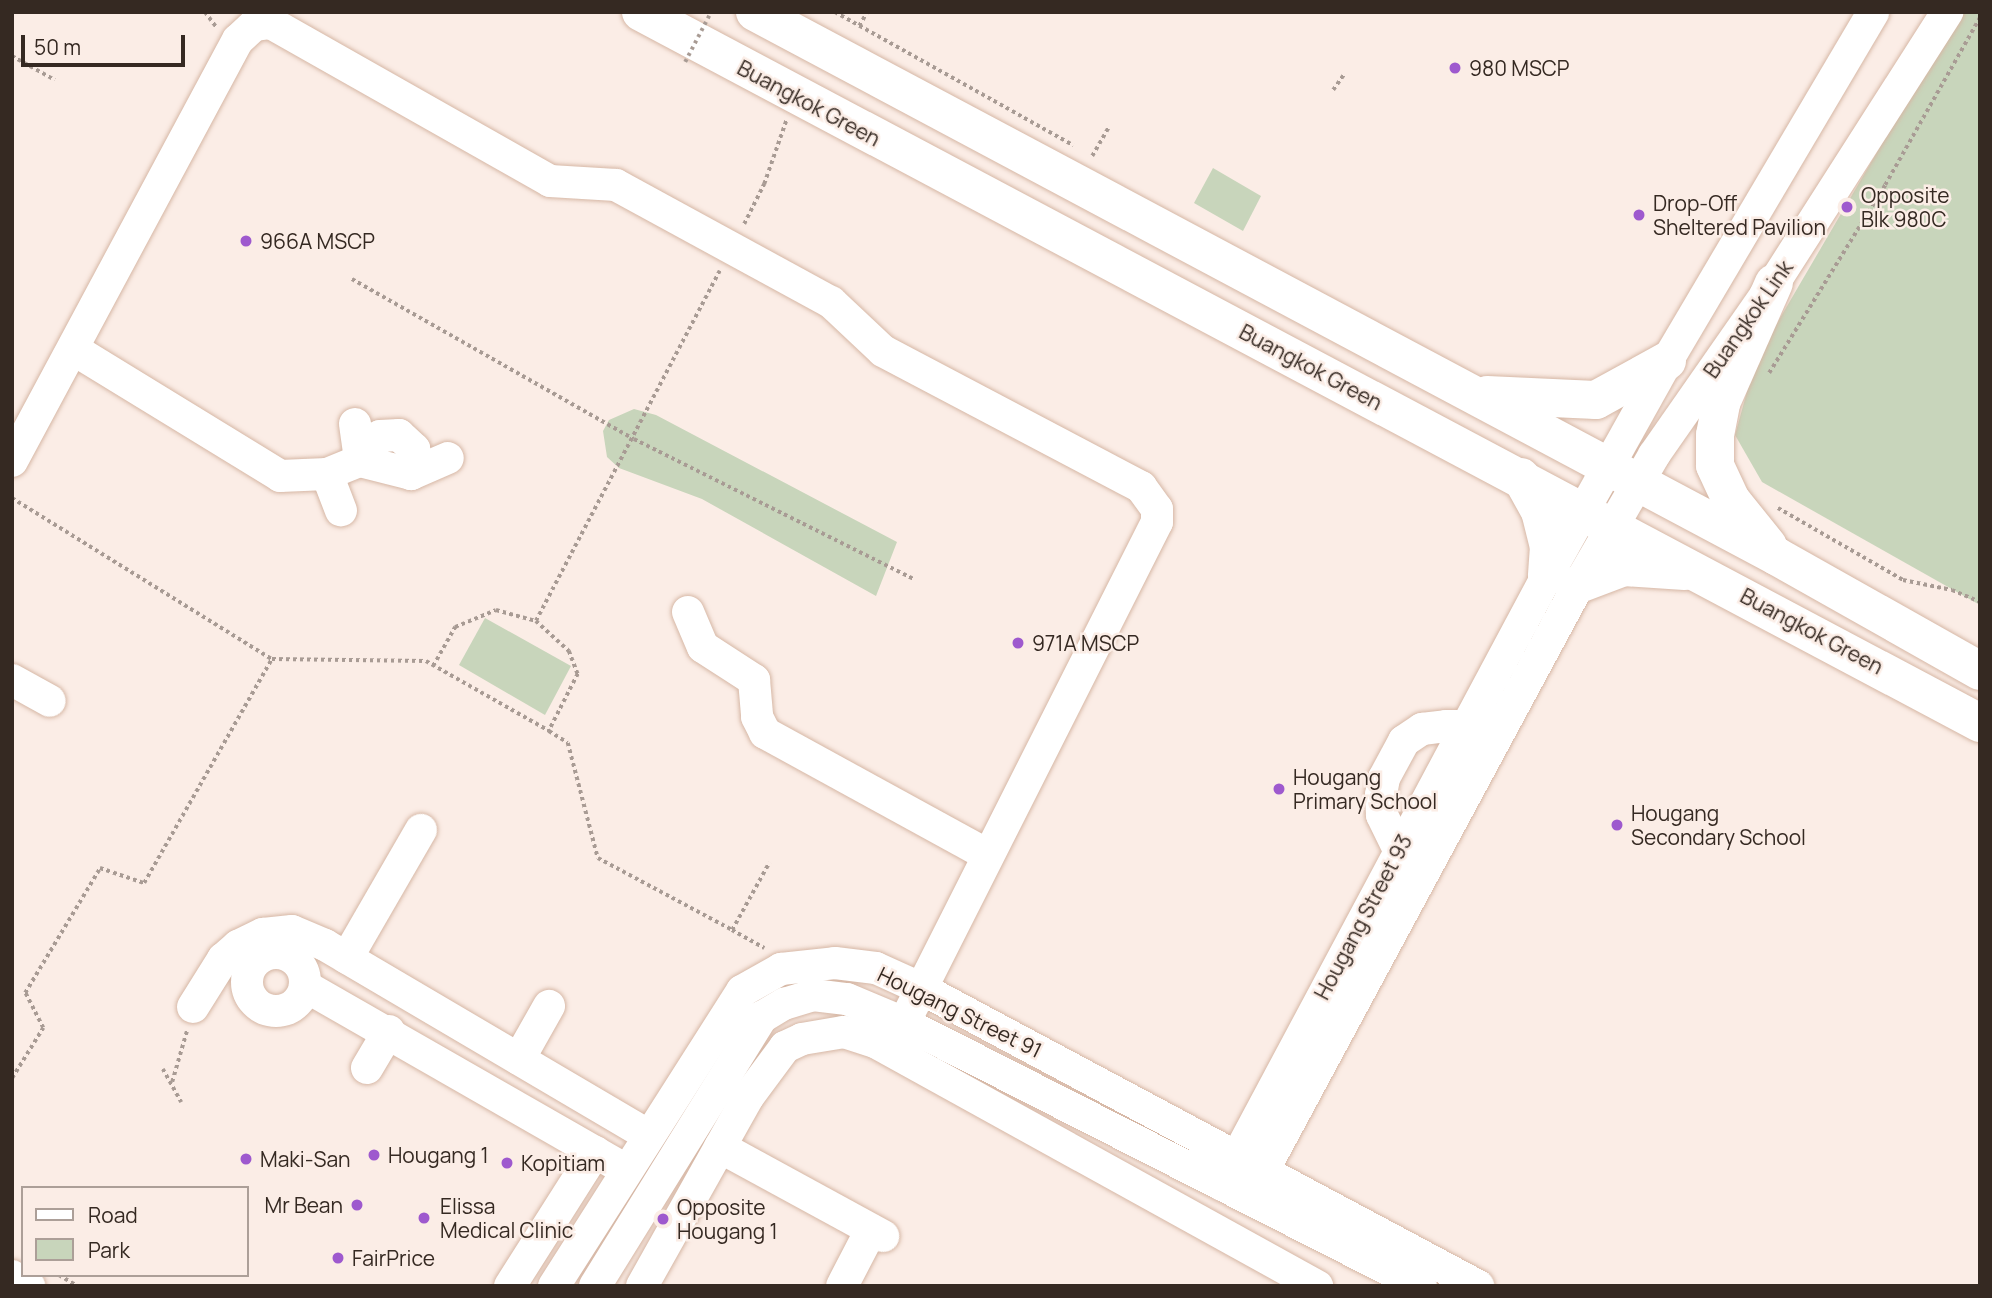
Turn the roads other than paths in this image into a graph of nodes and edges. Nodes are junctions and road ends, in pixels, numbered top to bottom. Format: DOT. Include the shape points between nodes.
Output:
graph roads {
  1 [pos="641,12"];
  2 [pos="755,12"];
  3 [pos="1845,12"];
  4 [pos="1873,12"];
  5 [pos="1947,12"];
  6 [pos="251,19"];
  7 [pos="1833,76"];
  8 [pos="1774,283"];
  9 [pos="74,349"];
  10 [pos="1667,361"];
  11 [pos="1468,393"];
  12 [pos="355,424"];
  13 [pos="448,458"];
  14 [pos="12,461"];
  15 [pos="360,461"];
  16 [pos="327,474"];
  17 [pos="1623,475"];
  18 [pos="1521,477"];
  19 [pos="341,510"];
  20 [pos="1598,518"];
  21 [pos="1776,556"];
  22 [pos="1701,573"];
  23 [pos="1563,580"];
  24 [pos="688,612"];
  25 [pos="1980,671"];
  26 [pos="12,680"];
  27 [pos="50,701"];
  28 [pos="1980,723"];
  29 [pos="1466,726"];
  30 [pos="1496,745"];
  31 [pos="421,831"];
  32 [pos="1398,849"];
  33 [pos="988,855"];
  34 [pos="1427,864"];
  35 [pos="1343,954"];
  36 [pos="347,958"];
  37 [pos="1371,969"];
  38 [pos="305,986"];
  39 [pos="920,988"];
  40 [pos="549,1006"];
  41 [pos="193,1007"];
  42 [pos="904,1023"];
  43 [pos="389,1031"];
  44 [pos="519,1059"];
  45 [pos="367,1068"];
  46 [pos="1099,1082"];
  47 [pos="1082,1114"];
  48 [pos="648,1135"];
  49 [pos="720,1147"];
  50 [pos="596,1152"];
  51 [pos="626,1170"];
  52 [pos="1244,1177"];
  53 [pos="12,1276"];
  54 [pos="29,1286"];
  55 [pos="510,1286"];
  56 [pos="554,1286"];
  57 [pos="595,1286"];
  58 [pos="642,1286"];
  59 [pos="842,1286"];
  60 [pos="1317,1286"];
  61 [pos="1421,1286"];
  62 [pos="1478,1286"];
  1 -- 18 [label="main road, Buangkok Green"];
  2 -- 11 [label="main road"];
  3 -- 7 [label="street"];
  4 -- 7 [label="street, Buangkok Link"];
  5 -- 8 [label="street, Buangkok Link"];
  6 -- 9 [label="street"];
  6 -- 33 [label="street" via="271,23 550,181 616,185 831,302 883,351 1141,487 1157,509 1157,522"];
  7 -- 10 [label="street, Buangkok Link"];
  8 -- 17 [label="street, Buangkok Link"];
  8 -- 21 [label="main road" via="1721,404 1715,465 1731,500"];
  9 -- 14 [label="street"];
  9 -- 16 [label="street" via="279,476"];
  10 -- 11 [label="main road" via="1596,400 1546,401"];
  10 -- 17 [label="street, Buangkok Link"];
  11 -- 17 [label="main road"];
  12 -- 15 [label="street"];
  13 -- 15 [label="street" via="411,474 414,449 399,435 380,436"];
  15 -- 16 [label="street"];
  16 -- 19 [label="street"];
  17 -- 20 [label="street, Hougang Street 93"];
  17 -- 21 [label="main road"];
  18 -- 20 [label="main road, Buangkok Green"];
  18 -- 23 [label="main road" via="1540,511"];
  20 -- 22 [label="main road, Buangkok Green"];
  20 -- 23 [label="street, Hougang Street 93"];
  21 -- 25 [label="main road"];
  22 -- 23 [label="main road" via="1624,567"];
  22 -- 28 [label="main road, Buangkok Green"];
  23 -- 29 [label="street, Hougang Street 93"];
  23 -- 30 [label="street, Hougang Street 93"];
  24 -- 33 [label="street" via="704,647 754,680 757,717 765,733"];
  26 -- 27 [label="street"];
  29 -- 30 [label="street"];
  29 -- 32 [label="street, Hougang Street 93"];
  29 -- 32 [label="street" via="1422,729 1399,750 1381,795 1382,816"];
  30 -- 34 [label="street, Hougang Street 93"];
  31 -- 36 [label="street"];
  32 -- 34 [label="street"];
  32 -- 35 [label="street, Hougang Street 93"];
  33 -- 39 [label="street"];
  34 -- 37 [label="street, Hougang Street 93"];
  35 -- 37 [label="street"];
  35 -- 52 [label="street, Hougang Street 93"];
  36 -- 41 [label="street" via="292,931 264,934 223,959"];
  36 -- 44 [label="street"];
  37 -- 52 [label="street, Hougang Street 93"];
  38 -- 43 [label="street"];
  39 -- 42 [label="street"];
  39 -- 46 [label="street, Hougang Street 91"];
  39 -- 48 [label="street, Hougang Street 91" via="876,968 835,963 790,967 757,979 718,1024"];
  40 -- 44 [label="street"];
  42 -- 47 [label="street, Hougang Street 91"];
  42 -- 57 [label="street, Hougang Street 91" via="848,999 813,995 762,1017"];
  43 -- 45 [label="street"];
  43 -- 50 [label="street"];
  44 -- 48 [label="street"];
  46 -- 47 [label="street"];
  46 -- 52 [label="street, Hougang Street 91"];
  47 -- 52 [label="street, Hougang Street 91"];
  48 -- 51 [label="street, Hougang Street 91"];
  49 -- 58 [label="street"];
  49 -- 59 [label="street" via="877,1233"];
  49 -- 60 [label="street" via="748,1097 785,1047 802,1039 844,1032 877,1043"];
  50 -- 51 [label="street"];
  50 -- 55 [label="street"];
  51 -- 56 [label="street, Hougang Street 91"];
  52 -- 61 [label="street, Hougang Street 91"];
  52 -- 62 [label="street, Hougang Street 91"];
  53 -- 54 [label="street"];
}
